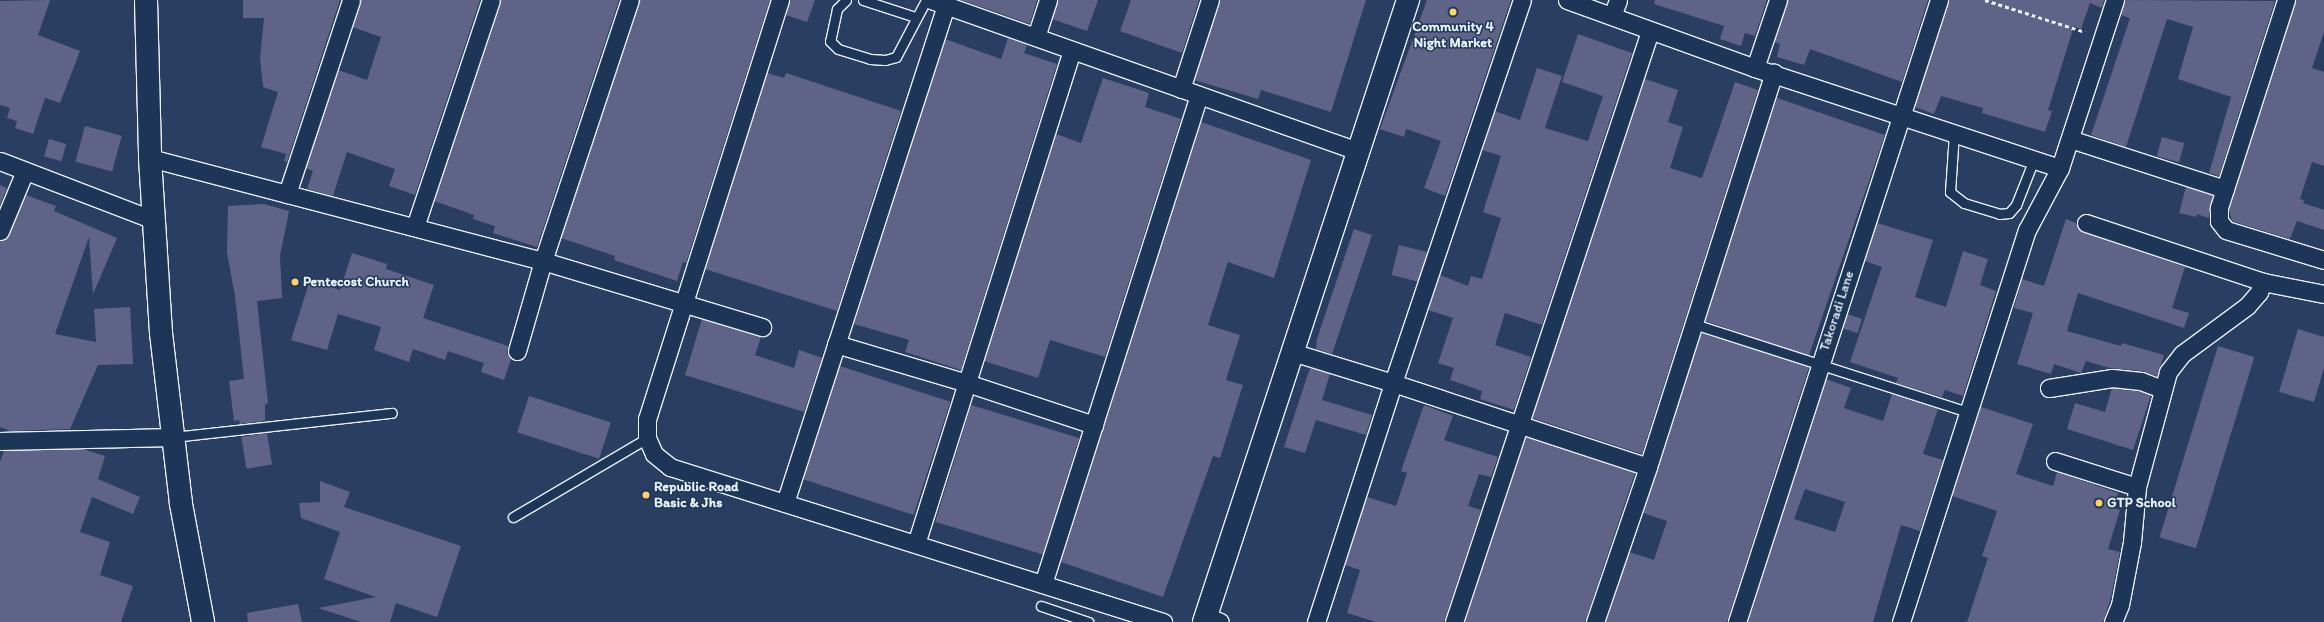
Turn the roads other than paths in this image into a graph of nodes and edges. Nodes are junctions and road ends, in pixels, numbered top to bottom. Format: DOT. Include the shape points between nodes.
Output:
graph roads {
  1 [pos="146,0"];
  2 [pos="351,0"];
  3 [pos="491,0"];
  4 [pos="630,0"];
  5 [pos="780,0"];
  6 [pos="846,0"];
  7 [pos="863,0"];
  8 [pos="926,0"];
  9 [pos="1048,0"];
  10 [pos="1210,0"];
  11 [pos="1408,0"];
  12 [pos="1522,0"];
  13 [pos="1567,0"];
  14 [pos="1618,0"];
  15 [pos="1778,0"];
  16 [pos="1939,0"];
  17 [pos="2115,0"];
  18 [pos="2286,0"];
  19 [pos="939,3"];
  20 [pos="1612,16"];
  21 [pos="915,17"];
  22 [pos="1650,31"];
  23 [pos="1036,37"];
  24 [pos="1072,50"];
  25 [pos="1755,68"];
  26 [pos="1774,73"];
  27 [pos="1181,89"];
  28 [pos="1199,95"];
  29 [pos="1900,115"];
  30 [pos="1954,133"];
  31 [pos="2070,139"];
  32 [pos="1357,151"];
  33 [pos="150,158"];
  34 [pos="2034,159"];
  35 [pos="0,161"];
  36 [pos="2060,168"];
  37 [pos="25,171"];
  38 [pos="2225,189"];
  39 [pos="287,194"];
  40 [pos="154,220"];
  41 [pos="2086,223"];
  42 [pos="415,227"];
  43 [pos="0,231"];
  44 [pos="2324,260"];
  45 [pos="543,261"];
  46 [pos="2263,282"];
  47 [pos="2324,294"];
  48 [pos="684,303"];
  49 [pos="1694,324"];
  50 [pos="762,327"];
  51 [pos="836,344"];
  52 [pos="516,351"];
  53 [pos="1292,352"];
  54 [pos="1820,364"];
  55 [pos="967,383"];
  56 [pos="1393,383"];
  57 [pos="2049,388"];
  58 [pos="2162,389"];
  59 [pos="392,412"];
  60 [pos="1968,412"];
  61 [pos="1520,423"];
  62 [pos="1094,425"];
  63 [pos="173,437"];
  64 [pos="647,438"];
  65 [pos="0,441"];
  66 [pos="2055,461"];
  67 [pos="1648,467"];
  68 [pos="2137,487"];
  69 [pos="785,503"];
  70 [pos="513,518"];
  71 [pos="916,544"];
  72 [pos="1042,584"];
  73 [pos="1041,606"];
  74 [pos="1210,620"];
  75 [pos="203,622"];
  76 [pos="1088,622"];
  77 [pos="1163,622"];
  78 [pos="1316,622"];
  79 [pos="1454,622"];
  80 [pos="1595,622"];
  81 [pos="1737,622"];
  82 [pos="1901,622"];
  83 [pos="2113,622"];
  1 -- 33 [label="street"];
  2 -- 39 [label="street"];
  3 -- 42 [label="street"];
  4 -- 45 [label="street"];
  5 -- 48 [label="street"];
  6 -- 21 [label="lane" via="838,10 830,41 838,49 870,59 885,60 896,57"];
  7 -- 21 [label="lane"];
  8 -- 21 [label="lane"];
  9 -- 23 [label="street"];
  10 -- 27 [label="street"];
  11 -- 32 [label="street"];
  12 -- 56 [label="street"];
  13 -- 20 [label="street"];
  14 -- 20 [label="street"];
  15 -- 25 [label="street"];
  16 -- 29 [label="street, Takoradi Lane"];
  17 -- 31 [label="street"];
  18 -- 38 [label="street"];
  19 -- 23 [label="street"];
  19 -- 51 [label="street"];
  20 -- 22 [label="street"];
  22 -- 25 [label="street"];
  22 -- 61 [label="street"];
  23 -- 24 [label="street"];
  24 -- 27 [label="street"];
  24 -- 55 [label="street"];
  25 -- 26 [label="street"];
  26 -- 29 [label="street"];
  26 -- 49 [label="street"];
  27 -- 28 [label="street"];
  28 -- 32 [label="street"];
  28 -- 62 [label="street"];
  29 -- 30 [label="street"];
  29 -- 54 [label="street, Takoradi Lane"];
  30 -- 34 [label="street"];
  30 -- 34 [label="lane" via="1950,192 1964,203 1999,214 2009,213 2016,205"];
  31 -- 36 [label="street"];
  31 -- 38 [label="street"];
  32 -- 53 [label="street"];
  33 -- 39 [label="street"];
  33 -- 40 [label="street"];
  34 -- 36 [label="street"];
  35 -- 37 [label="street"];
  36 -- 60 [label="street" via="2027,230"];
  37 -- 40 [label="street"];
  37 -- 43 [label="street"];
  38 -- 44 [label="street" via="2219,208 2219,221 2226,230"];
  39 -- 42 [label="street"];
  40 -- 63 [label="street" via="161,333"];
  41 -- 46 [label="street"];
  42 -- 45 [label="street"];
  45 -- 48 [label="street"];
  45 -- 52 [label="street"];
  46 -- 47 [label="street"];
  46 -- 58 [label="street" via="2259,292 2247,306 2182,354 2168,372"];
  48 -- 50 [label="street"];
  48 -- 64 [label="street" via="648,419"];
  49 -- 54 [label="lane"];
  49 -- 67 [label="street"];
  51 -- 55 [label="street"];
  51 -- 69 [label="street"];
  53 -- 56 [label="street"];
  53 -- 74 [label="street"];
  54 -- 60 [label="lane"];
  54 -- 81 [label="street, Takoradi Lane"];
  55 -- 62 [label="street"];
  55 -- 71 [label="street"];
  56 -- 61 [label="street"];
  56 -- 78 [label="street"];
  57 -- 58 [label="street" via="2112,378 2141,381"];
  58 -- 68 [label="street"];
  59 -- 63 [label="lane"];
  60 -- 82 [label="street"];
  61 -- 67 [label="street"];
  61 -- 79 [label="street"];
  62 -- 72 [label="street"];
  63 -- 65 [label="street"];
  63 -- 75 [label="street" via="181,504"];
  64 -- 69 [label="street" via="654,454 670,467"];
  64 -- 70 [label="lane"];
  66 -- 68 [label="street"];
  67 -- 80 [label="street"];
  68 -- 83 [label="street" via="2132,542 2120,605"];
  69 -- 71 [label="street"];
  71 -- 72 [label="street"];
  72 -- 77 [label="street"];
  73 -- 76 [label="lane"];
}
